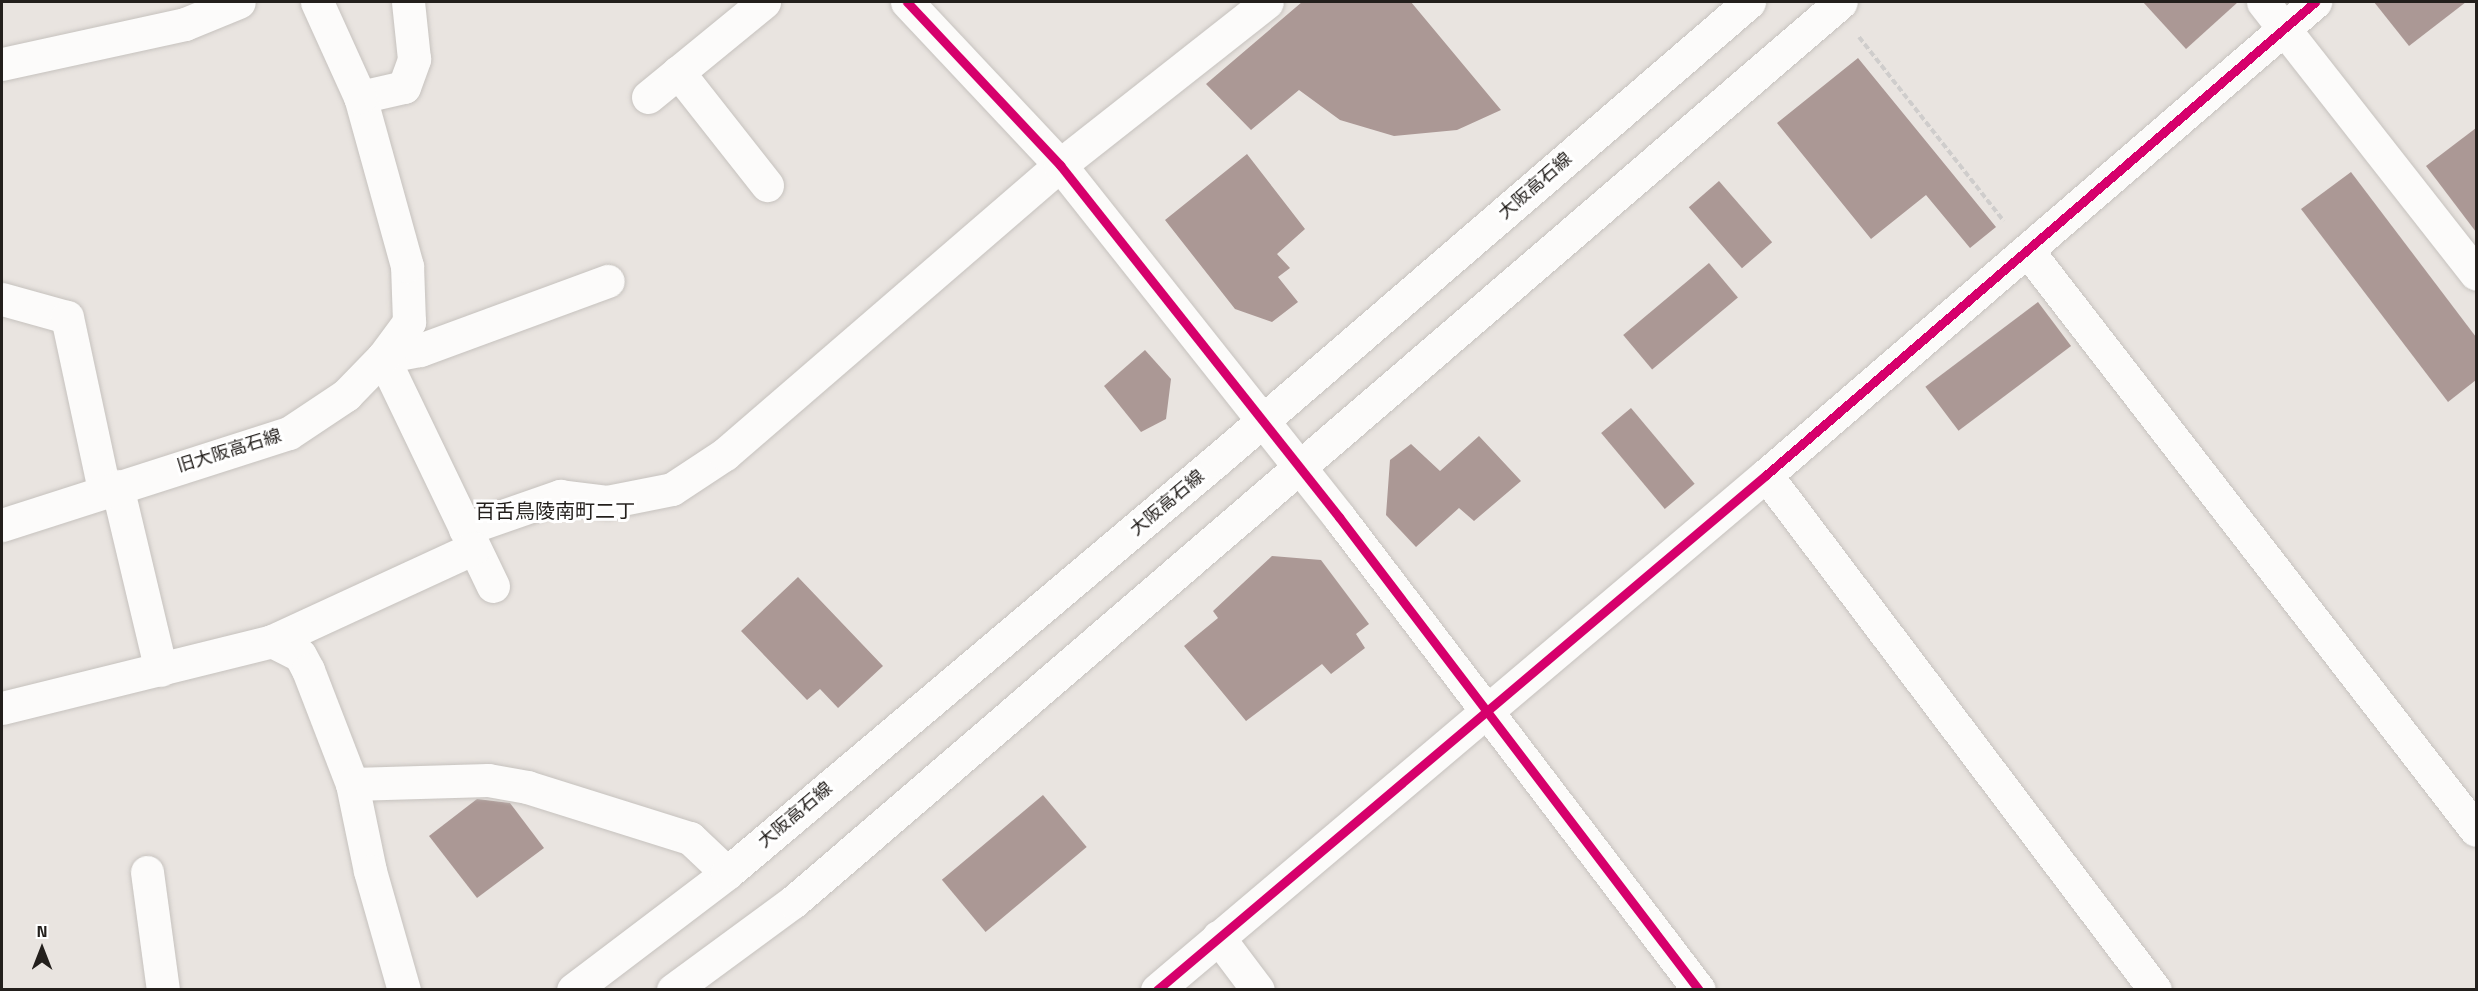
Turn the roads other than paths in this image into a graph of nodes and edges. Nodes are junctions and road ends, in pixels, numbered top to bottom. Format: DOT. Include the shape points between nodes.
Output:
graph roads {
  1 [pos="239,2"];
  2 [pos="317,2"];
  3 [pos="408,2"];
  4 [pos="764,2"];
  5 [pos="907,2"];
  6 [pos="1267,2"];
  7 [pos="1749,2"];
  8 [pos="1841,2"];
  9 [pos="2263,2"];
  10 [pos="2315,2"];
  11 [pos="2284,28"];
  12 [pos="2,64"];
  13 [pos="678,72"];
  14 [pos="360,97"];
  15 [pos="648,98"];
  16 [pos="1060,165"];
  17 [pos="766,185"];
  18 [pos="2027,250"];
  19 [pos="2476,274"];
  20 [pos="608,282"];
  21 [pos="2,299"];
  22 [pos="383,357"];
  23 [pos="1262,421"];
  24 [pos="1296,466"];
  25 [pos="1766,475"];
  26 [pos="111,488"];
  27 [pos="2,525"];
  28 [pos="470,539"];
  29 [pos="493,586"];
  30 [pos="272,641"];
  31 [pos="161,670"];
  32 [pos="2,708"];
  33 [pos="1486,709"];
  34 [pos="352,783"];
  35 [pos="2476,830"];
  36 [pos="147,872"];
  37 [pos="727,873"];
  38 [pos="1218,937"];
  39 [pos="163,990"];
  40 [pos="404,990"];
  41 [pos="573,990"];
  42 [pos="673,990"];
  43 [pos="1156,990"];
  44 [pos="1258,990"];
  45 [pos="1699,990"];
  46 [pos="2155,990"];
  1 -- 12 [label="street" via="185,24"];
  2 -- 14 [label="street, 旧大阪高石線"];
  3 -- 14 [label="street" via="414,59 404,87"];
  4 -- 13 [label="street"];
  5 -- 16 [label="street"];
  6 -- 16 [label="street"];
  7 -- 23 [label="street, 大阪高石線"];
  8 -- 24 [label="street"];
  9 -- 11 [label="street"];
  10 -- 11 [label="street"];
  11 -- 18 [label="street"];
  11 -- 19 [label="street"];
  13 -- 15 [label="street"];
  13 -- 17 [label="street"];
  14 -- 22 [label="street, 旧大阪高石線" via="407,266 409,322"];
  16 -- 23 [label="street"];
  16 -- 28 [label="street" via="725,454 672,489 607,502 561,496"];
  18 -- 25 [label="street"];
  18 -- 35 [label="street"];
  20 -- 22 [label="street" via="420,350"];
  21 -- 26 [label="street" via="67,317"];
  22 -- 26 [label="street, 旧大阪高石線" via="346,395 289,433"];
  22 -- 28 [label="street"];
  23 -- 24 [label="street"];
  23 -- 37 [label="street, 大阪高石線"];
  24 -- 33 [label="street"];
  24 -- 42 [label="street" via="794,902"];
  25 -- 33 [label="street"];
  25 -- 46 [label="street"];
  26 -- 27 [label="street, 旧大阪高石線"];
  26 -- 31 [label="street"];
  28 -- 29 [label="street"];
  28 -- 30 [label="street"];
  30 -- 31 [label="street"];
  30 -- 34 [label="street" via="300,655"];
  31 -- 32 [label="street"];
  33 -- 38 [label="street"];
  33 -- 45 [label="street"];
  34 -- 37 [label="street" via="488,780 527,787 690,838"];
  34 -- 40 [label="street" via="373,881"];
  36 -- 39 [label="street"];
  37 -- 41 [label="street, 大阪高石線"];
  38 -- 43 [label="street"];
  38 -- 44 [label="street"];
}
